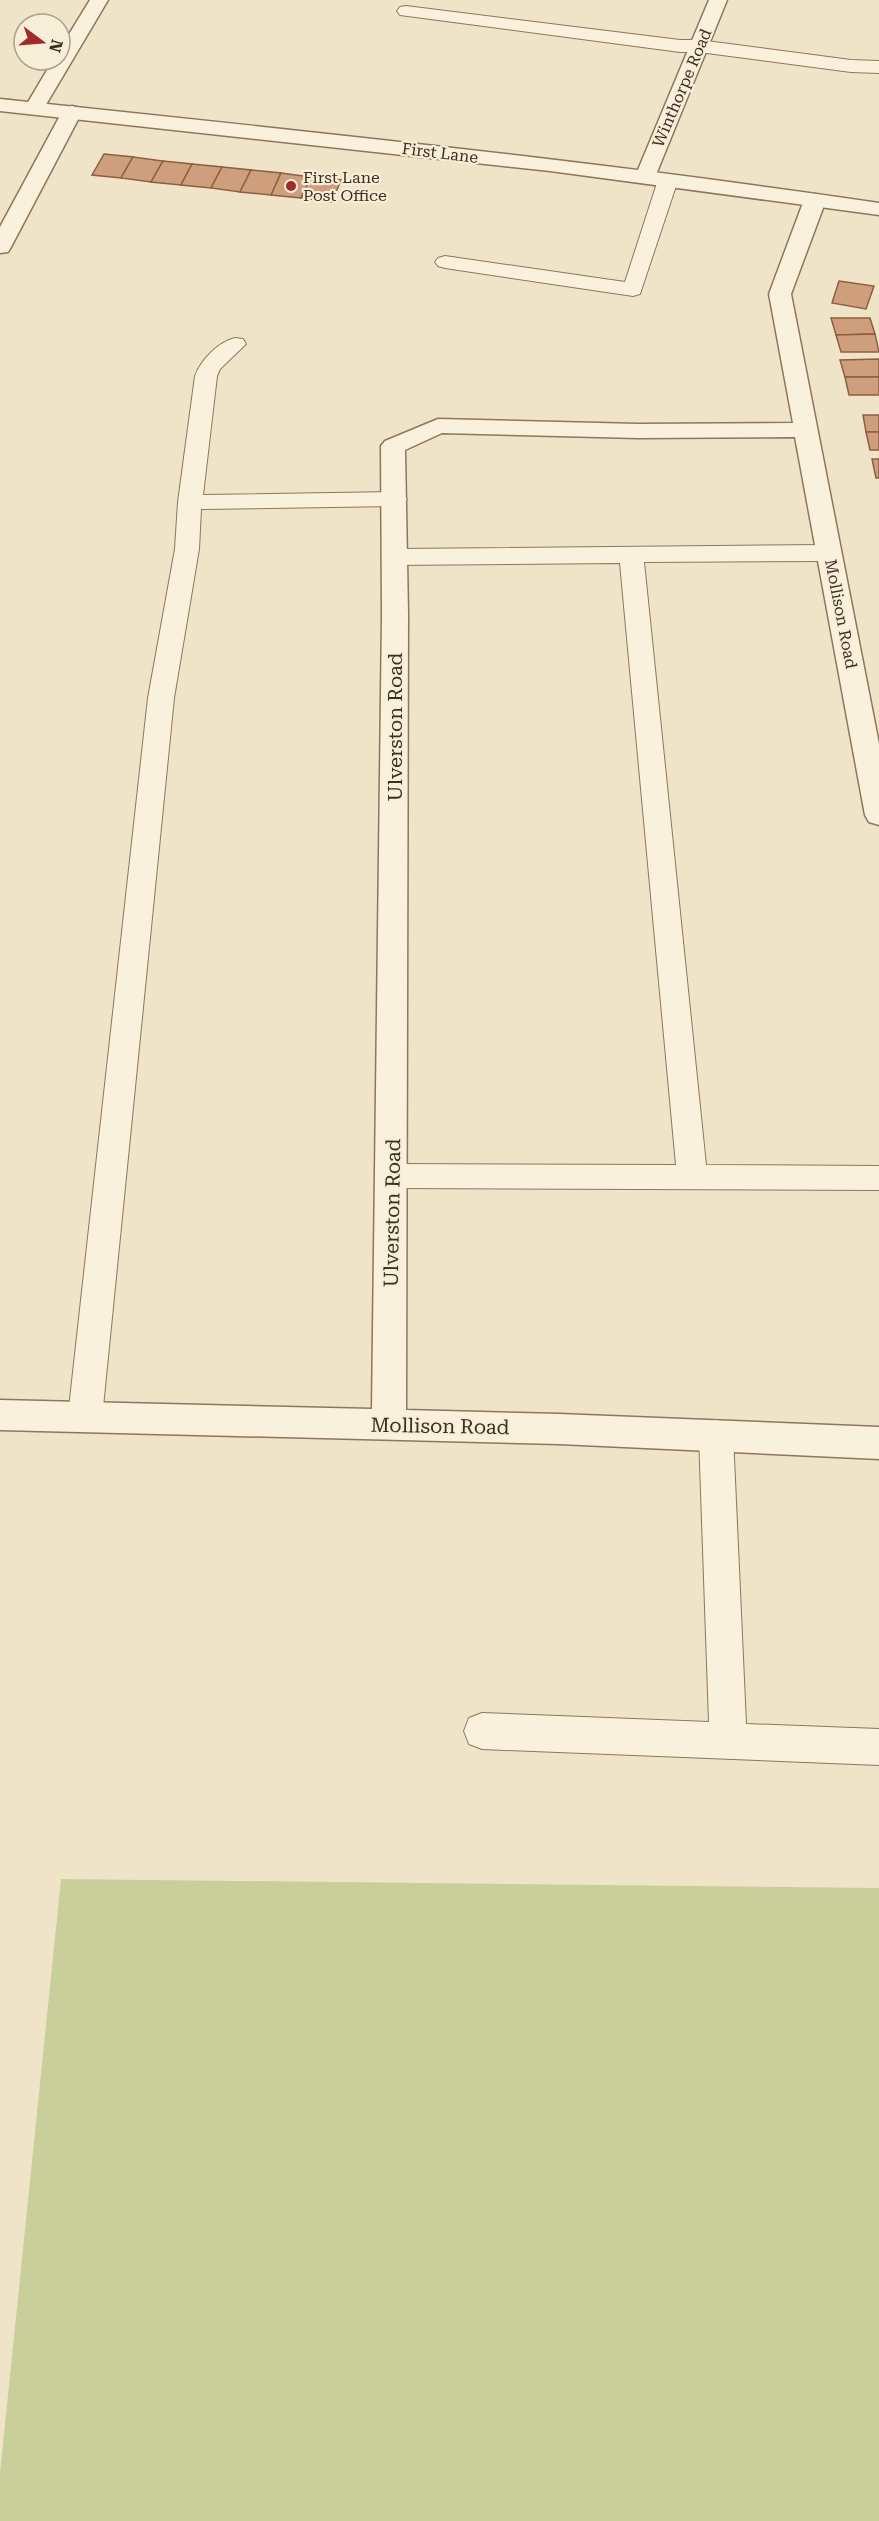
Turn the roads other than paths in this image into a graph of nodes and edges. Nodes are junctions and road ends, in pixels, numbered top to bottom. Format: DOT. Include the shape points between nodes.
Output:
graph roads {
  1 [pos="99,0"];
  2 [pos="718,0"];
  3 [pos="406,11"];
  4 [pos="699,46"];
  5 [pos="879,67"];
  6 [pos="0,105"];
  7 [pos="34,109"];
  8 [pos="72,112"];
  9 [pos="645,177"];
  10 [pos="668,180"];
  11 [pos="814,200"];
  12 [pos="879,209"];
  13 [pos="0,246"];
  14 [pos="445,262"];
  15 [pos="235,344"];
  16 [pos="804,422"];
  17 [pos="394,498"];
  18 [pos="190,502"];
  19 [pos="829,553"];
  20 [pos="631,555"];
  21 [pos="395,556"];
  22 [pos="879,815"];
  23 [pos="393,1176"];
  24 [pos="692,1178"];
  25 [pos="879,1178"];
  26 [pos="0,1415"];
  27 [pos="85,1417"];
  28 [pos="389,1425"];
  29 [pos="716,1436"];
  30 [pos="879,1443"];
  31 [pos="482,1731"];
  32 [pos="728,1741"];
  33 [pos="879,1747"];
  1 -- 7 [label="street"];
  2 -- 4 [label="street, Winthorpe Road"];
  3 -- 4 [label="lane"];
  4 -- 5 [label="lane"];
  4 -- 9 [label="street, Winthorpe Road"];
  6 -- 7 [label="street, First Lane"];
  7 -- 8 [label="street, First Lane"];
  8 -- 9 [label="street, First Lane"];
  8 -- 13 [label="street"];
  9 -- 10 [label="street, First Lane"];
  10 -- 11 [label="street, First Lane"];
  10 -- 14 [label="lane" via="633,290"];
  11 -- 12 [label="street, First Lane"];
  11 -- 16 [label="street, Mollison Road" via="780,294"];
  15 -- 18 [label="lane" via="210,366 206,376"];
  16 -- 17 [label="street, Ulverston Road" via="638,431 438,426 393,446"];
  16 -- 19 [label="street, Mollison Road"];
  17 -- 18 [label="lane"];
  17 -- 21 [label="street, Ulverston Road"];
  18 -- 27 [label="lane" via="187,549 161,698"];
  19 -- 20 [label="lane"];
  19 -- 22 [label="street, Mollison Road"];
  20 -- 21 [label="lane"];
  20 -- 24 [label="lane"];
  21 -- 23 [label="street, Ulverston Road"];
  23 -- 24 [label="lane"];
  23 -- 28 [label="street, Ulverston Road"];
  24 -- 25 [label="lane"];
  26 -- 27 [label="street, Mollison Road"];
  27 -- 28 [label="street, Mollison Road"];
  28 -- 29 [label="street, Mollison Road"];
  29 -- 30 [label="street, Mollison Road"];
  29 -- 32 [label="lane"];
  31 -- 32 [label="lane"];
  32 -- 33 [label="lane"];
}
